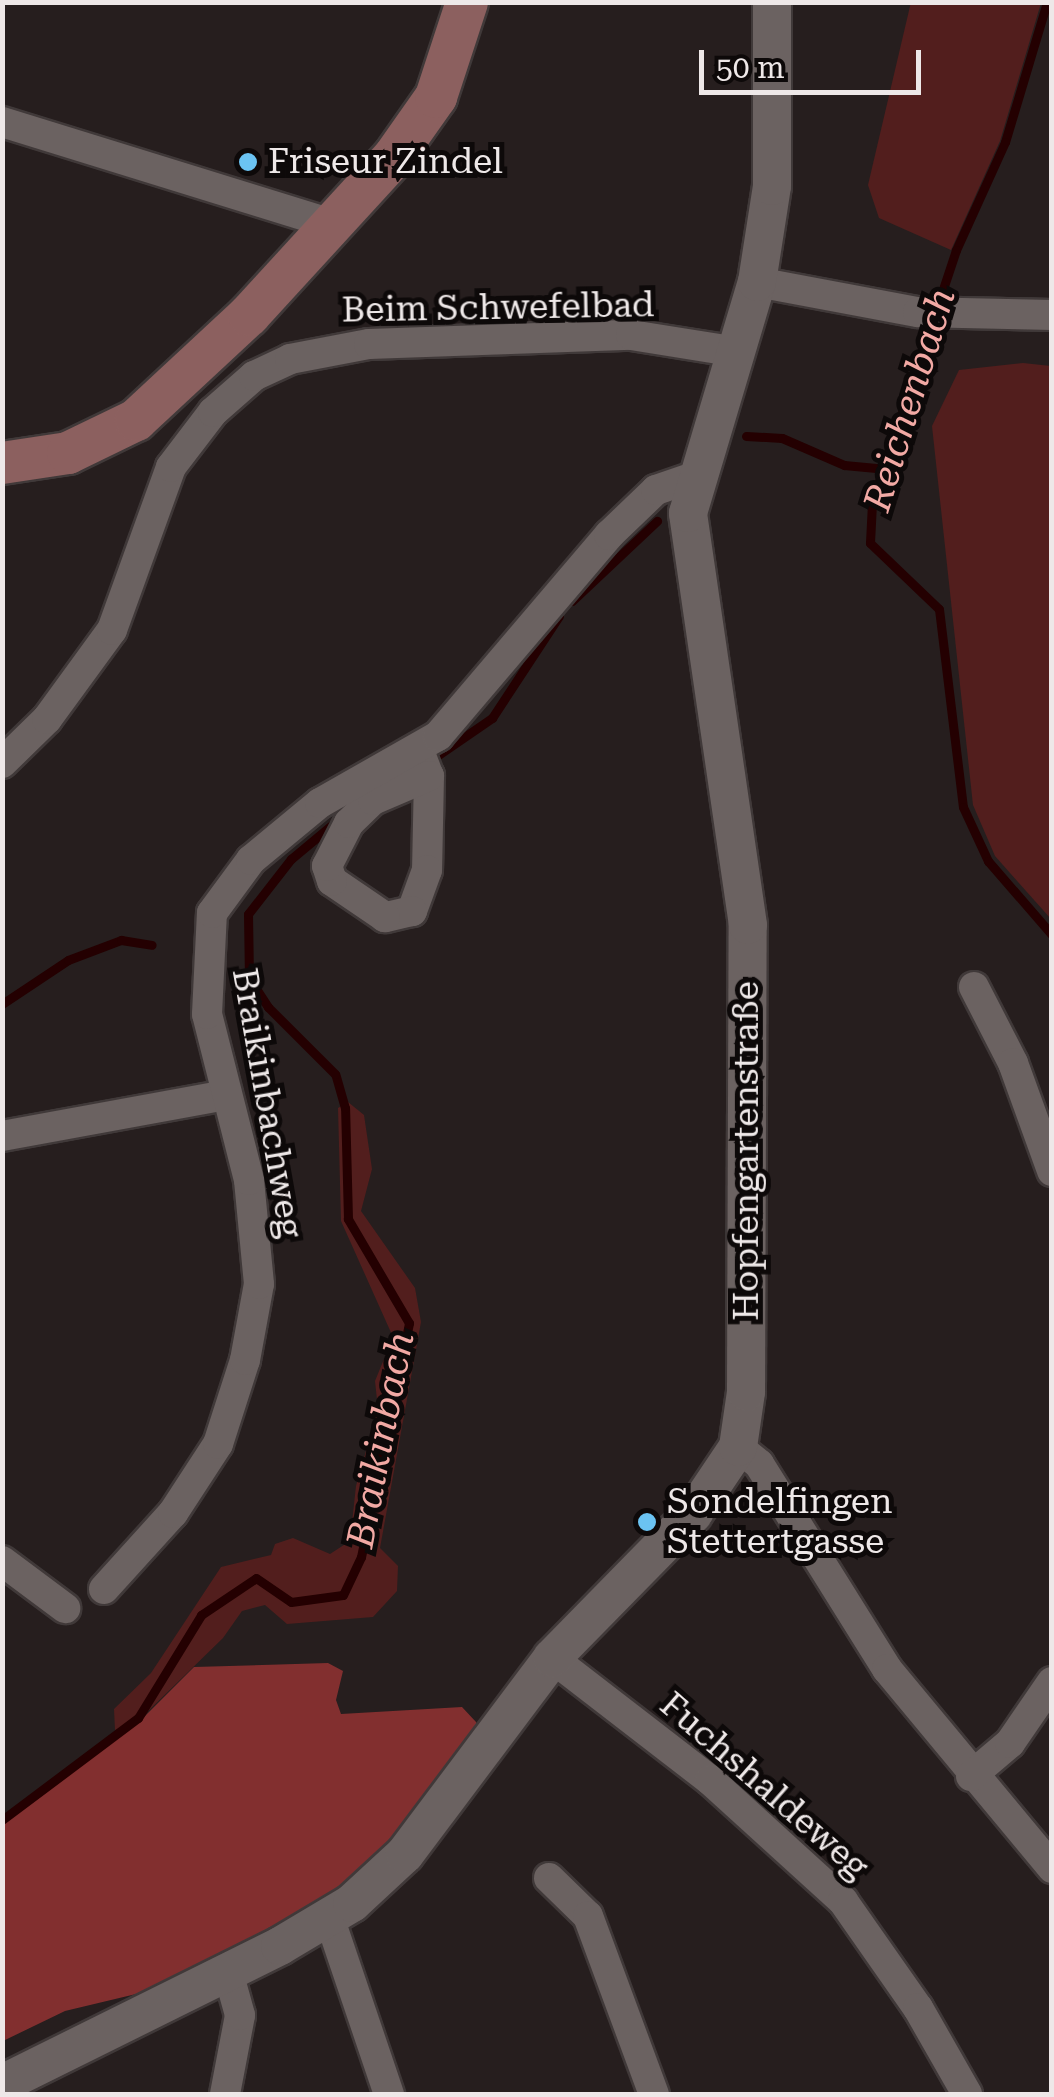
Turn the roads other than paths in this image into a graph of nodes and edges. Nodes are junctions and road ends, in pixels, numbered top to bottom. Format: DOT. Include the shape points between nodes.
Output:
graph roads {
  1 [pos="467,2"];
  2 [pos="772,2"];
  3 [pos="2,122"];
  4 [pos="335,225"];
  5 [pos="758,282"];
  6 [pos="1052,314"];
  7 [pos="737,352"];
  8 [pos="2,464"];
  9 [pos="694,477"];
  10 [pos="423,762"];
  11 [pos="2,763"];
  12 [pos="974,988"];
  13 [pos="226,1095"];
  14 [pos="2,1136"];
  15 [pos="1052,1171"];
  16 [pos="738,1447"];
  17 [pos="2,1561"];
  18 [pos="104,1589"];
  19 [pos="65,1608"];
  20 [pos="552,1658"];
  21 [pos="1052,1682"];
  22 [pos="971,1776"];
  23 [pos="1052,1868"];
  24 [pos="550,1878"];
  25 [pos="330,1920"];
  26 [pos="228,1972"];
  27 [pos="2,2084"];
  28 [pos="225,2094"];
  29 [pos="390,2094"];
  30 [pos="654,2094"];
  31 [pos="967,2094"];
  1 -- 4 [label="main road" via="436,97"];
  2 -- 5 [label="street, Hopfengartenstraße" via="772,186"];
  3 -- 4 [label="street"];
  4 -- 8 [label="main road" via="136,420 68,453"];
  5 -- 6 [label="street" via="931,313"];
  5 -- 7 [label="street, Hopfengartenstraße"];
  7 -- 9 [label="street, Hopfengartenstraße"];
  7 -- 11 [label="street, Beim Schwefelbad" via="631,334 332,348 254,376 213,412 171,466 112,630 47,719"];
  9 -- 10 [label="street, Braikinbachweg" via="656,490 609,535"];
  9 -- 16 [label="street, Hopfengartenstraße" via="688,513 748,925 746,1392"];
  10 -- 10 [label="street, Braikinbachweg" via="427,870 412,911 384,916 332,881 327,866 349,823"];
  10 -- 13 [label="street, Braikinbachweg" via="320,802 226,887 206,930 204,969"];
  12 -- 15 [label="street" via="1026,1057"];
  13 -- 14 [label="street"];
  13 -- 18 [label="street, Braikinbachweg" via="249,1180 258,1284 245,1360 218,1444 173,1513"];
  16 -- 20 [label="street, Hopfengartenstraße" via="694,1514"];
  16 -- 22 [label="street" via="759,1464 887,1670"];
  17 -- 19 [label="street"];
  20 -- 25 [label="street, Hopfengartenstraße" via="406,1854"];
  20 -- 31 [label="street, Fuchshaldeweg" via="710,1780 843,1901 918,2008"];
  21 -- 22 [label="street" via="1010,1743"];
  22 -- 23 [label="street"];
  24 -- 30 [label="street" via="588,1916"];
  25 -- 26 [label="street, Hopfengartenstraße"];
  25 -- 29 [label="street"];
  26 -- 27 [label="street, Hopfengartenstraße"];
  26 -- 28 [label="street" via="240,2015"];
}
